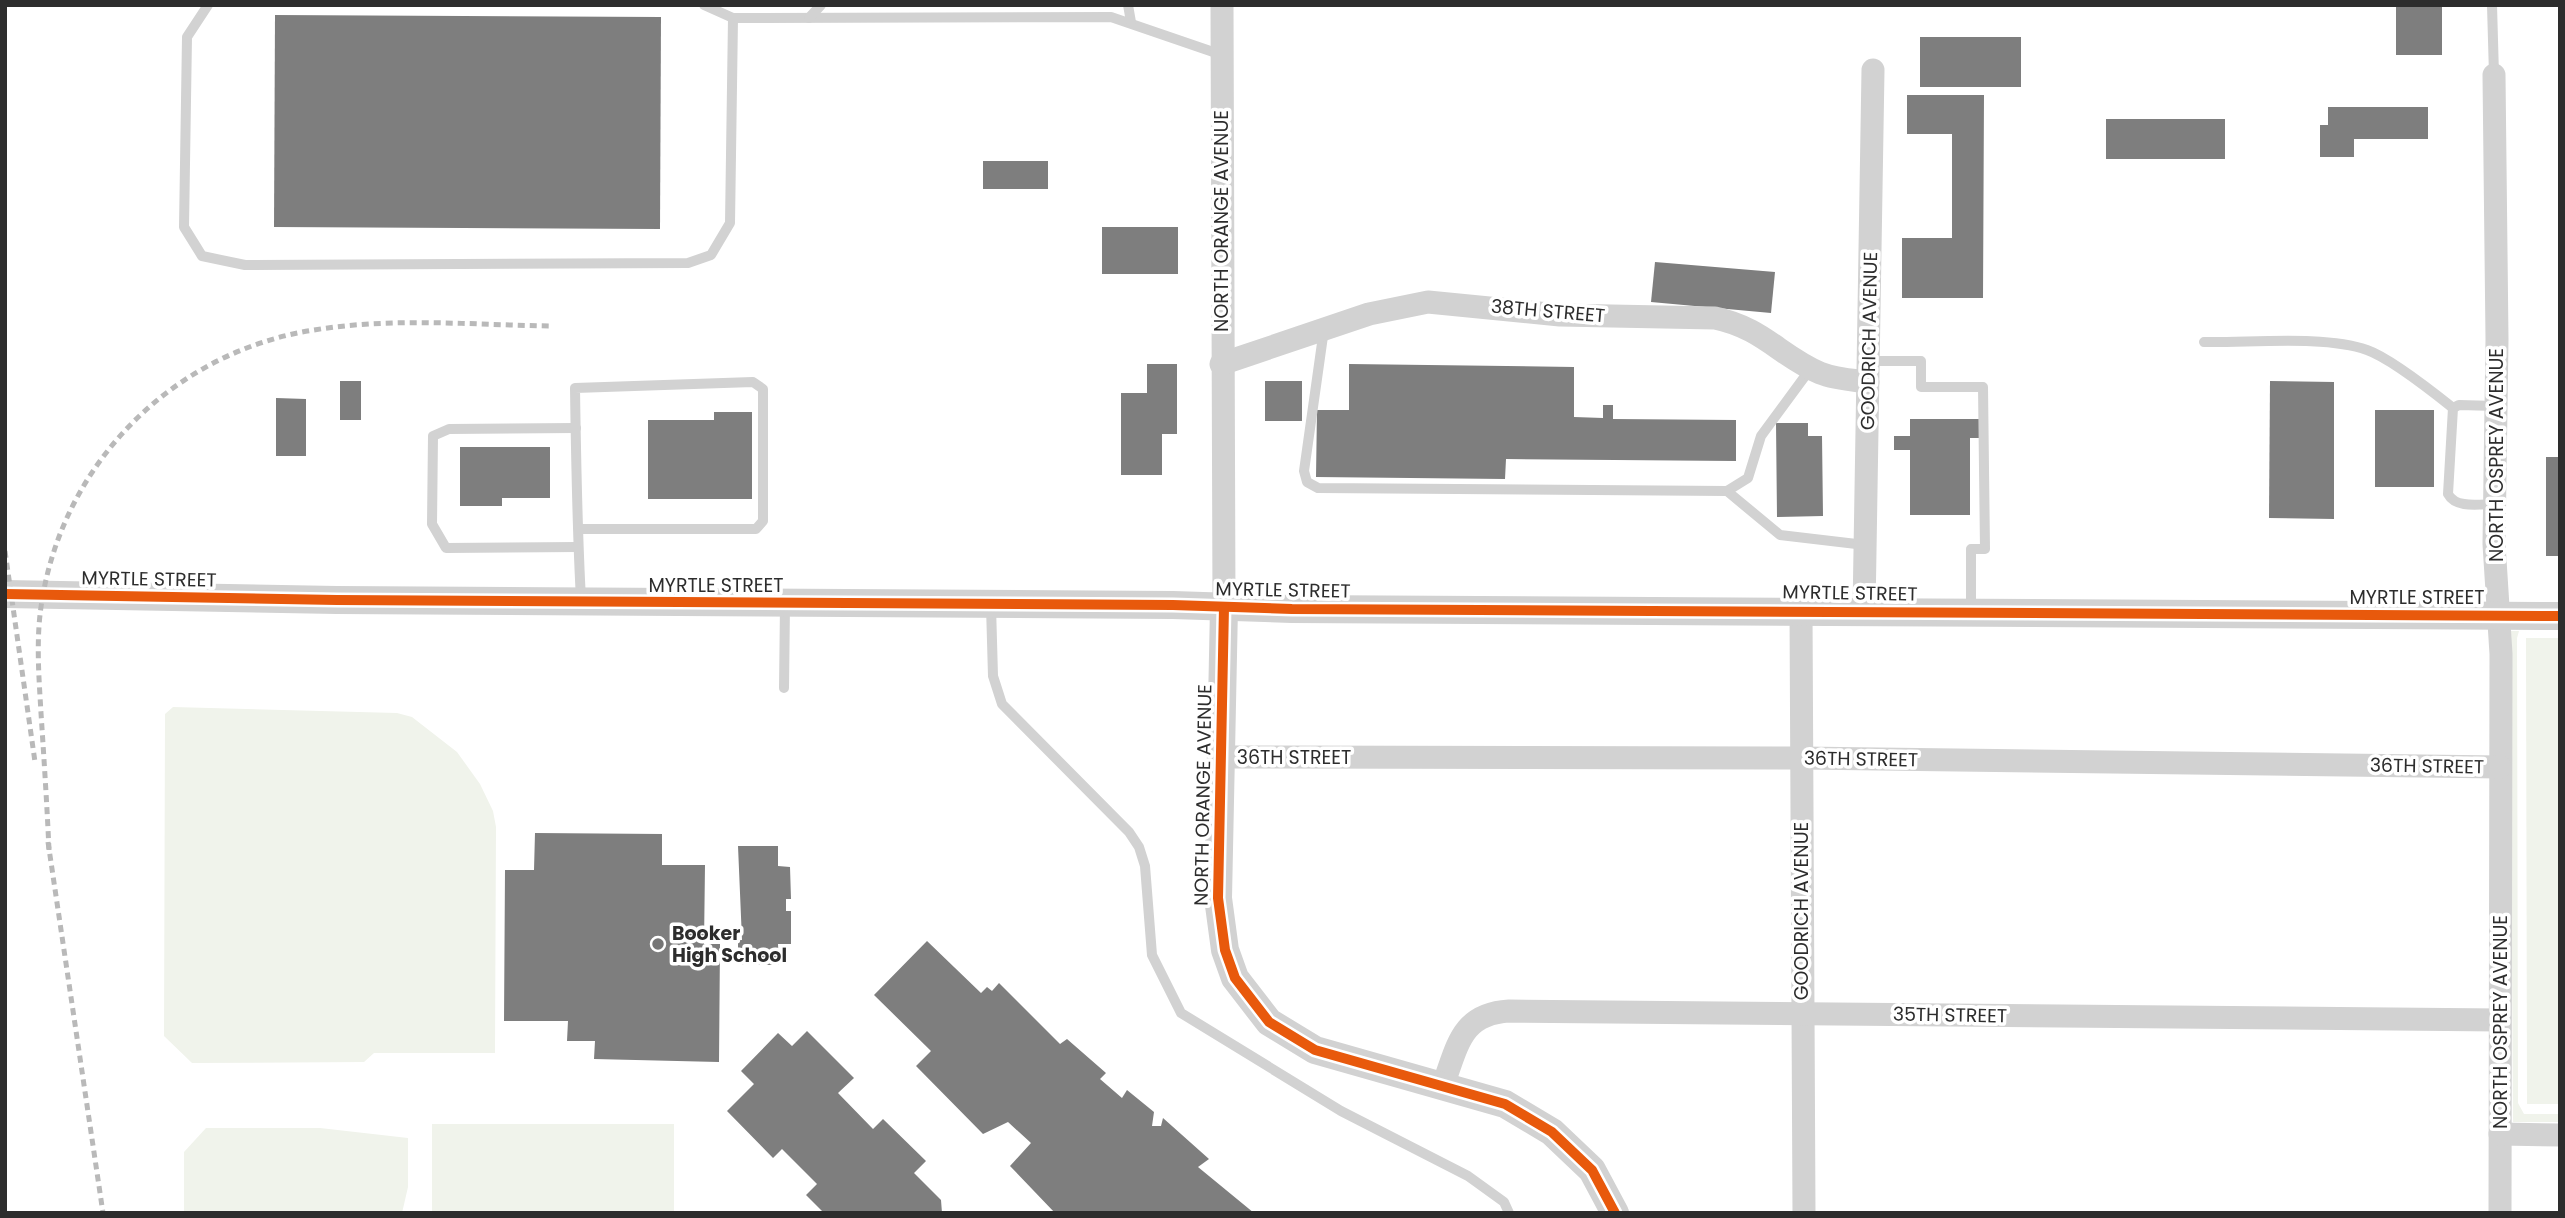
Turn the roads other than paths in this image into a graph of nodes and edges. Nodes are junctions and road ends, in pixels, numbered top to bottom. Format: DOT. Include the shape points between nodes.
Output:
graph roads {
  1 [pos="208,5"];
  2 [pos="704,5"];
  3 [pos="821,5"];
  4 [pos="1128,5"];
  5 [pos="1222,5"];
  6 [pos="2492,5"];
  7 [pos="733,18"];
  8 [pos="809,18"];
  9 [pos="1131,22"];
  10 [pos="1222,55"];
  11 [pos="1873,70"];
  12 [pos="2494,75"];
  13 [pos="1324,329"];
  14 [pos="2204,342"];
  15 [pos="1221,365"];
  16 [pos="1811,368"];
  17 [pos="1868,371"];
  18 [pos="2496,406"];
  19 [pos="2452,408"];
  20 [pos="576,428"];
  21 [pos="1727,491"];
  22 [pos="2495,504"];
  23 [pos="578,529"];
  24 [pos="1865,545"];
  25 [pos="578,547"];
  26 [pos="5,594"];
  27 [pos="581,601"];
  28 [pos="785,603"];
  29 [pos="991,604"];
  30 [pos="1224,607"];
  31 [pos="1801,610"];
  32 [pos="1864,611"];
  33 [pos="1971,612"];
  34 [pos="2498,615"];
  35 [pos="2560,616"];
  36 [pos="784,688"];
  37 [pos="1221,757"];
  38 [pos="1802,758"];
  39 [pos="2500,767"];
  40 [pos="1801,1013"];
  41 [pos="2499,1020"];
  42 [pos="1443,1085"];
  43 [pos="2500,1134"];
  44 [pos="2560,1135"];
  45 [pos="1509,1213"];
  46 [pos="1615,1213"];
  47 [pos="1804,1213"];
  48 [pos="2500,1213"];
  1 -- 7 [label="lane" via="187,37 184,227 202,256 245,265 688,263 711,255 730,223"];
  2 -- 7 [label="lane"];
  3 -- 8 [label="lane"];
  4 -- 9 [label="lane"];
  5 -- 10 [label="street, NORTH ORANGE AVENUE"];
  6 -- 12 [label="lane"];
  7 -- 8 [label="lane"];
  8 -- 9 [label="lane" via="1111,17"];
  9 -- 10 [label="lane"];
  10 -- 15 [label="street, NORTH ORANGE AVENUE"];
  11 -- 17 [label="street, GOODRICH AVENUE"];
  12 -- 18 [label="street, NORTH OSPREY AVENUE"];
  13 -- 15 [label="street, 38TH STREET"];
  13 -- 16 [label="street, 38TH STREET" via="1428,302 1560,315 1716,317 1759,332"];
  13 -- 21 [label="lane" via="1305,458 1305,478 1311,486"];
  14 -- 19 [label="lane" via="2359,347"];
  15 -- 30 [label="street, NORTH ORANGE AVENUE"];
  16 -- 17 [label="street, 38TH STREET" via="1826,375"];
  16 -- 21 [label="lane" via="1761,436 1748,478"];
  17 -- 24 [label="street, GOODRICH AVENUE"];
  17 -- 33 [label="lane" via="1920,361 1920,387 1983,387 1985,549 1971,549"];
  18 -- 19 [label="lane"];
  18 -- 22 [label="street, NORTH OSPREY AVENUE"];
  19 -- 22 [label="lane" via="2450,498 2460,504"];
  20 -- 23 [label="lane"];
  20 -- 23 [label="lane" via="575,388 753,382 763,389 763,521 756,529"];
  20 -- 25 [label="lane" via="449,429 433,436 432,524 446,548"];
  21 -- 24 [label="lane" via="1780,535"];
  22 -- 34 [label="street, NORTH OSPREY AVENUE"];
  23 -- 25 [label="lane"];
  24 -- 32 [label="street, GOODRICH AVENUE"];
  25 -- 27 [label="lane"];
  26 -- 27 [label="street, MYRTLE STREET"];
  27 -- 28 [label="street, MYRTLE STREET"];
  28 -- 29 [label="street, MYRTLE STREET"];
  28 -- 36 [label="lane"];
  29 -- 30 [label="street, MYRTLE STREET"];
  29 -- 45 [label="lane" via="993,676 1002,704 1139,846 1145,866 1152,955 1181,1013 1341,1111 1468,1176 1504,1202"];
  30 -- 31 [label="street, MYRTLE STREET"];
  30 -- 37 [label="street, NORTH ORANGE AVENUE"];
  31 -- 32 [label="street, MYRTLE STREET"];
  31 -- 38 [label="street, GOODRICH AVENUE"];
  32 -- 33 [label="street, MYRTLE STREET"];
  33 -- 34 [label="street, MYRTLE STREET"];
  34 -- 35 [label="street, MYRTLE STREET"];
  34 -- 39 [label="street, NORTH OSPREY AVENUE"];
  37 -- 38 [label="street, 36TH STREET"];
  37 -- 42 [label="street, NORTH ORANGE AVENUE" via="1220,924 1235,978 1251,1002 1269,1022 1315,1050"];
  38 -- 39 [label="street, 36TH STREET"];
  38 -- 40 [label="street, GOODRICH AVENUE"];
  39 -- 41 [label="street, NORTH OSPREY AVENUE"];
  40 -- 41 [label="street, 35TH STREET"];
  40 -- 42 [label="street, 35TH STREET" via="1489,1013 1474,1020 1462,1035"];
  40 -- 47 [label="street, GOODRICH AVENUE"];
  41 -- 43 [label="street, NORTH OSPREY AVENUE"];
  42 -- 46 [label="street, NORTH ORANGE AVENUE" via="1505,1104 1552,1132 1592,1170"];
  43 -- 44 [label="street"];
  43 -- 48 [label="street, NORTH OSPREY AVENUE"];
}
